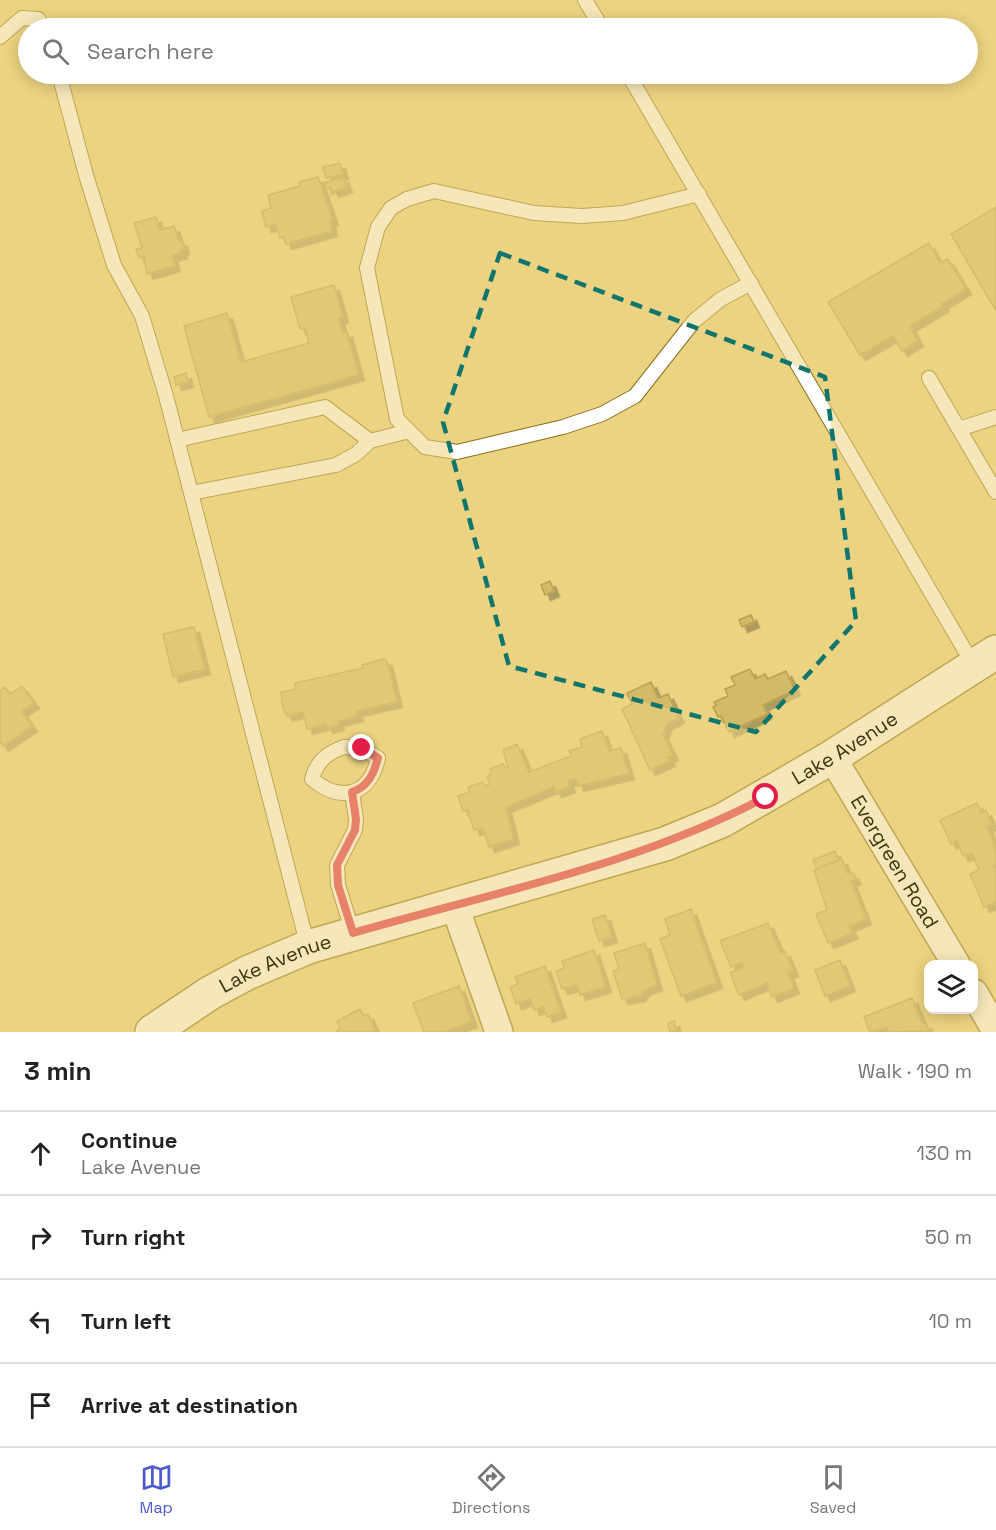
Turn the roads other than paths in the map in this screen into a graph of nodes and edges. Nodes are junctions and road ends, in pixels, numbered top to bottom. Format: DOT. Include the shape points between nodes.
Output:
graph roads {
  1 [pos="585,0"];
  2 [pos="596,18"];
  3 [pos="18,21"];
  4 [pos="0,37"];
  5 [pos="62,84"];
  6 [pos="634,84"];
  7 [pos="699,194"];
  8 [pos="751,283"];
  9 [pos="929,378"];
  10 [pos="996,417"];
  11 [pos="959,429"];
  12 [pos="409,431"];
  13 [pos="177,440"];
  14 [pos="370,441"];
  15 [pos="996,492"];
  16 [pos="191,493"];
  17 [pos="985,659"];
  18 [pos="832,757"];
  19 [pos="352,792"];
  20 [pos="454,904"];
  21 [pos="353,933"];
  22 [pos="308,947"];
  23 [pos="954,960"];
  24 [pos="978,1000"];
  25 [pos="996,1031"];
  26 [pos="152,1032"];
  27 [pos="498,1032"];
  1 -- 2 [label="lane"];
  3 -- 4 [label="lane"];
  5 -- 13 [label="lane" via="114,265 142,316"];
  6 -- 7 [label="lane"];
  7 -- 8 [label="lane"];
  7 -- 12 [label="lane" via="623,213 582,216 534,213 434,191 391,208 378,227 367,268 397,419"];
  8 -- 12 [label="lane" via="694,321 635,396 602,414 457,452 425,447"];
  8 -- 17 [label="lane"];
  9 -- 11 [label="lane"];
  10 -- 11 [label="lane"];
  11 -- 15 [label="lane"];
  12 -- 14 [label="lane"];
  13 -- 14 [label="lane" via="325,407"];
  13 -- 16 [label="lane"];
  14 -- 16 [label="lane" via="336,465"];
  16 -- 22 [label="lane"];
  17 -- 18 [label="main road, Lake Avenue"];
  18 -- 20 [label="main road, Lake Avenue" via="723,820 665,844"];
  18 -- 23 [label="street, Evergreen Road"];
  19 -- 19 [label="lane" via="334,793 312,779 324,756 344,747 362,748 378,758 368,782"];
  19 -- 21 [label="lane" via="355,830 337,865 338,885"];
  20 -- 21 [label="main road, Lake Avenue"];
  20 -- 27 [label="street"];
  21 -- 22 [label="main road, Lake Avenue"];
  22 -- 26 [label="main road, Lake Avenue" via="210,993"];
  24 -- 25 [label="street"];
}
